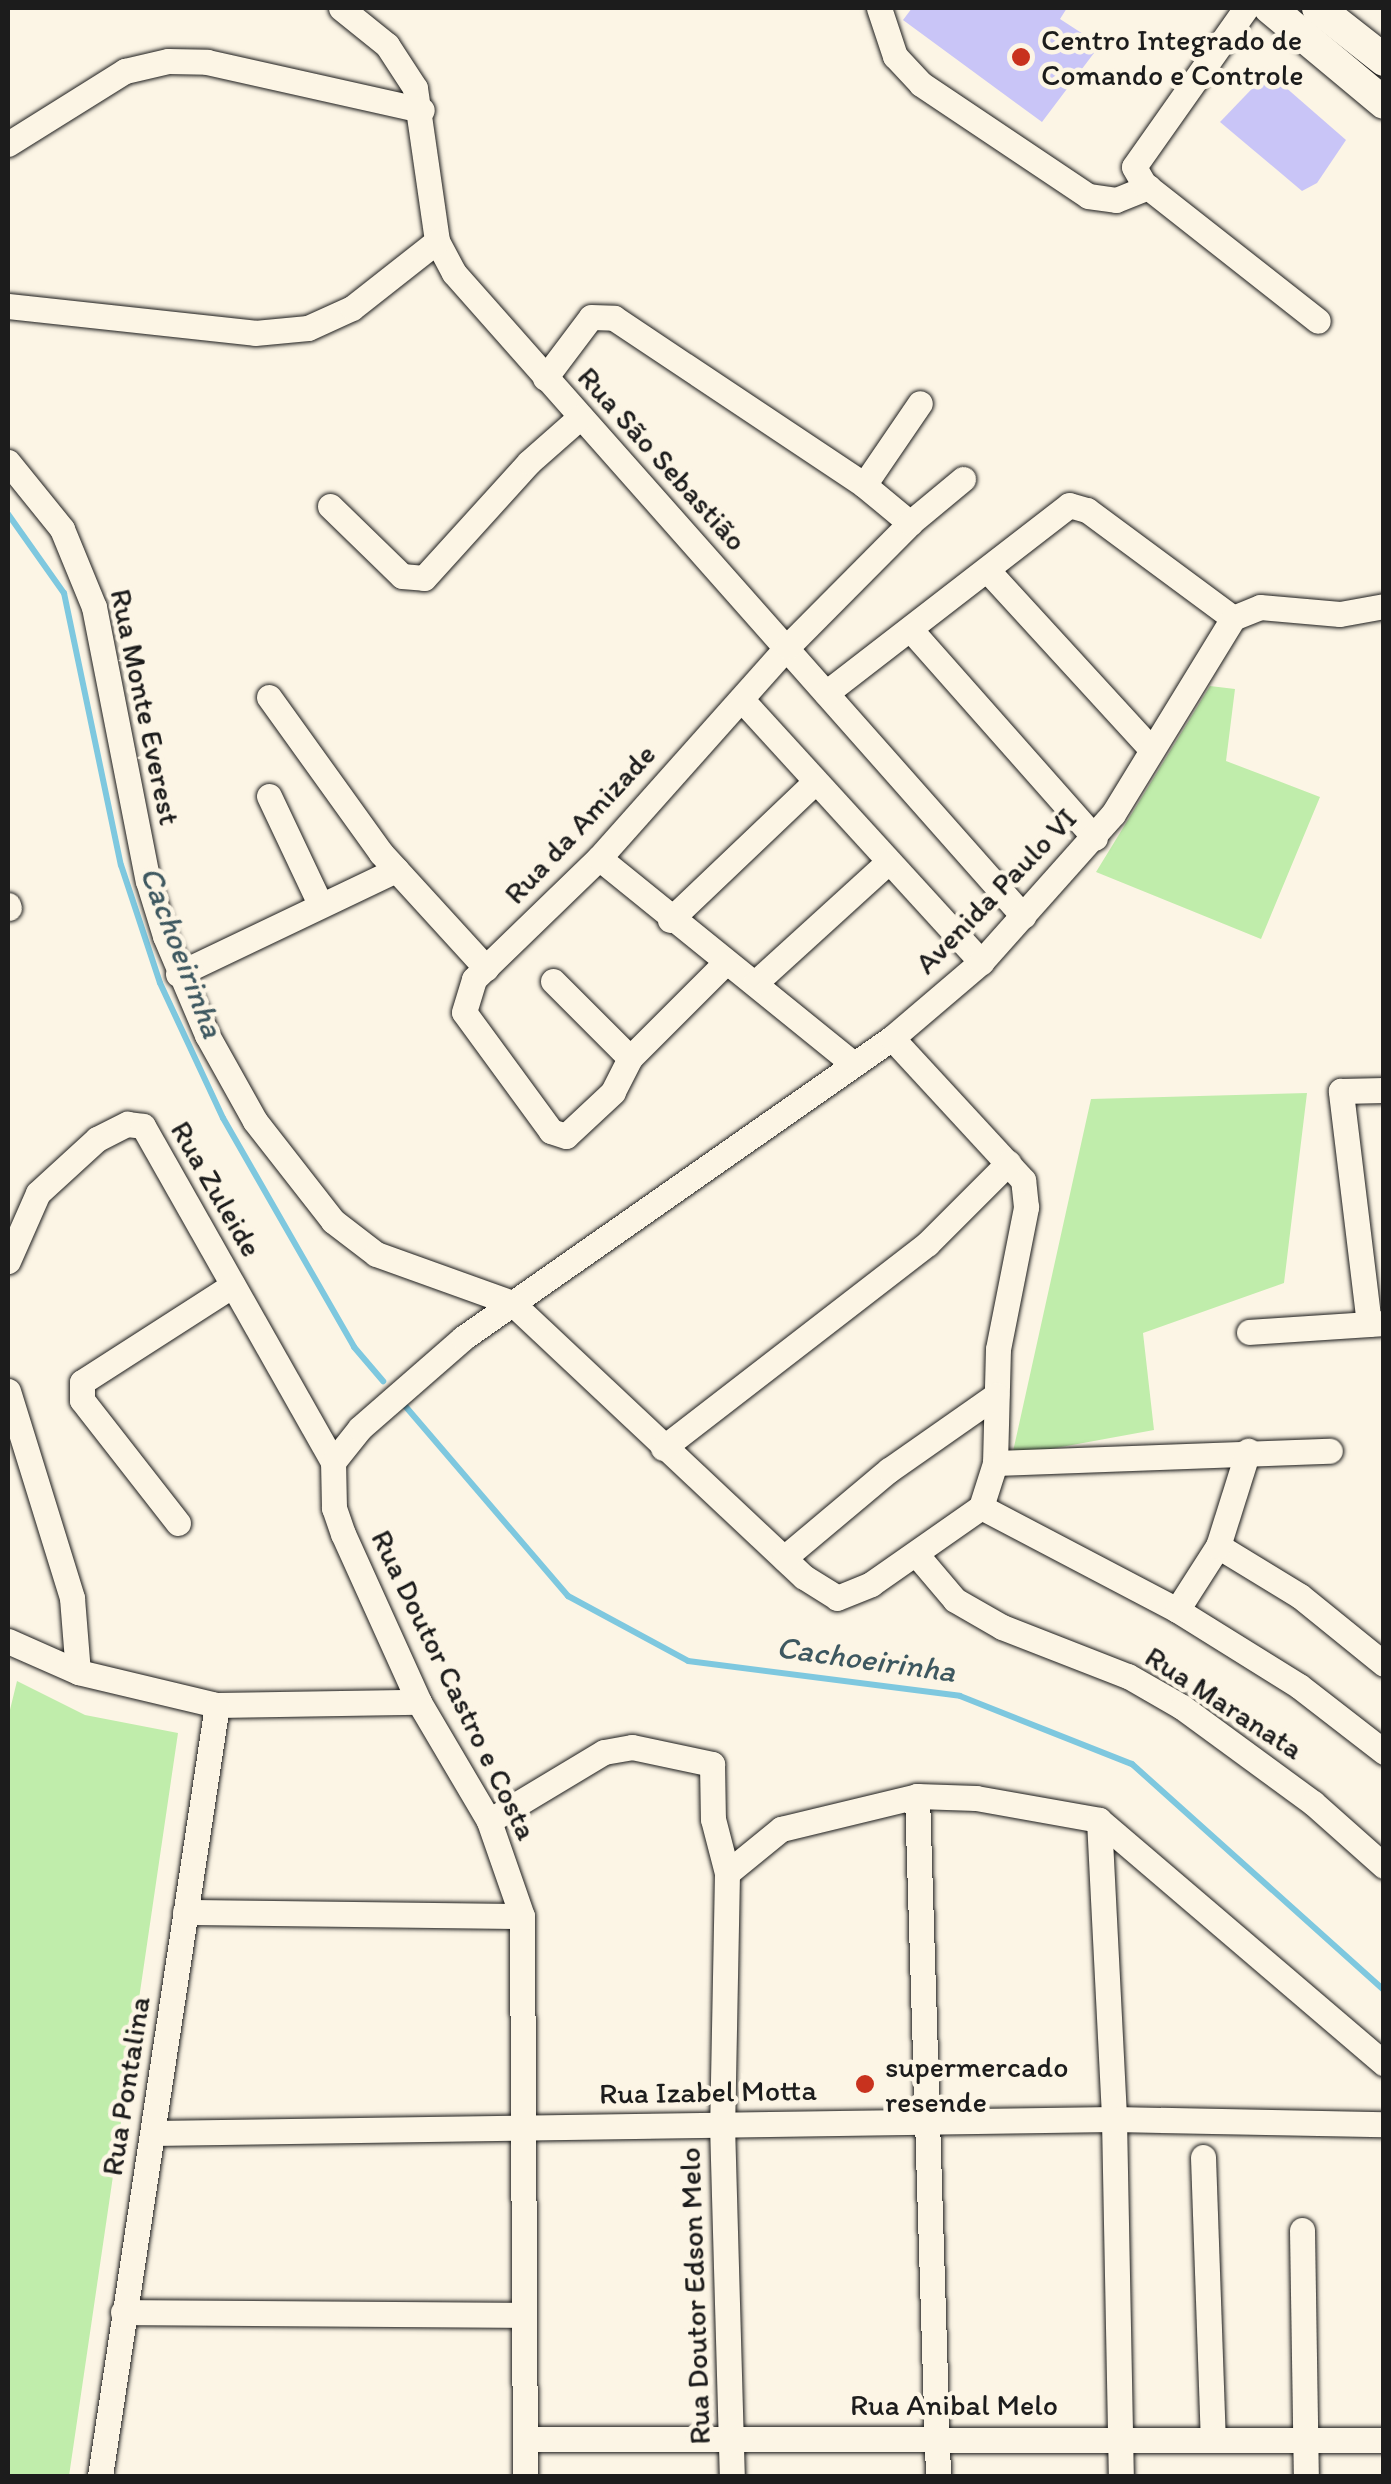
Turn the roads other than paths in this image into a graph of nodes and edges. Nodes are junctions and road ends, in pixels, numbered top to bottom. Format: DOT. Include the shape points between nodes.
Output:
graph roads {
  1 [pos="341,8"];
  2 [pos="879,8"];
  3 [pos="1246,8"];
  4 [pos="1270,8"];
  5 [pos="1318,8"];
  6 [pos="1384,60"];
  7 [pos="1384,103"];
  8 [pos="422,110"];
  9 [pos="8,144"];
  10 [pos="1148,188"];
  11 [pos="437,241"];
  12 [pos="8,306"];
  13 [pos="1318,321"];
  14 [pos="545,378"];
  15 [pos="920,403"];
  16 [pos="580,416"];
  17 [pos="8,462"];
  18 [pos="963,480"];
  19 [pos="864,485"];
  20 [pos="330,506"];
  21 [pos="910,523"];
  22 [pos="989,572"];
  23 [pos="1382,610"];
  24 [pos="1233,618"];
  25 [pos="910,629"];
  26 [pos="788,646"];
  27 [pos="826,694"];
  28 [pos="269,697"];
  29 [pos="742,700"];
  30 [pos="1151,749"];
  31 [pos="814,783"];
  32 [pos="269,796"];
  33 [pos="1094,838"];
  34 [pos="599,858"];
  35 [pos="888,862"];
  36 [pos="396,870"];
  37 [pos="320,904"];
  38 [pos="1023,916"];
  39 [pos="670,920"];
  40 [pos="981,962"];
  41 [pos="725,963"];
  42 [pos="486,968"];
  43 [pos="178,974"];
  44 [pos="553,981"];
  45 [pos="755,983"];
  46 [pos="892,1038"];
  47 [pos="630,1058"];
  48 [pos="853,1064"];
  49 [pos="1384,1090"];
  50 [pos="1008,1163"];
  51 [pos="8,1261"];
  52 [pos="233,1285"];
  53 [pos="512,1303"];
  54 [pos="1376,1323"];
  55 [pos="1249,1332"];
  56 [pos="8,1392"];
  57 [pos="996,1395"];
  58 [pos="663,1448"];
  59 [pos="1330,1451"];
  60 [pos="1248,1452"];
  61 [pos="332,1462"];
  62 [pos="995,1463"];
  63 [pos="980,1507"];
  64 [pos="178,1524"];
  65 [pos="1218,1546"];
  66 [pos="916,1554"];
  67 [pos="784,1558"];
  68 [pos="1177,1610"];
  69 [pos="8,1641"];
  70 [pos="1384,1664"];
  71 [pos="78,1672"];
  72 [pos="420,1702"];
  73 [pos="217,1706"];
  74 [pos="1384,1752"];
  75 [pos="917,1796"];
  76 [pos="1099,1820"];
  77 [pos="488,1821"];
  78 [pos="1384,1866"];
  79 [pos="726,1873"];
  80 [pos="185,1912"];
  81 [pos="522,1916"];
  82 [pos="1384,2064"];
  83 [pos="1114,2118"];
  84 [pos="932,2121"];
  85 [pos="722,2124"];
  86 [pos="1384,2124"];
  87 [pos="526,2126"];
  88 [pos="154,2132"];
  89 [pos="1203,2157"];
  90 [pos="1302,2230"];
  91 [pos="123,2312"];
  92 [pos="524,2314"];
  93 [pos="937,2436"];
  94 [pos="1120,2438"];
  95 [pos="1213,2438"];
  96 [pos="525,2439"];
  97 [pos="731,2439"];
  98 [pos="1384,2440"];
  99 [pos="1306,2441"];
  100 [pos="100,2476"];
  101 [pos="526,2476"];
  102 [pos="732,2476"];
  103 [pos="938,2476"];
  104 [pos="1121,2476"];
  105 [pos="1306,2476"];
  1 -- 8 [label="street, Rua São Sebastião" via="406,66"];
  2 -- 10 [label="street" via="894,56 921,84 1088,196 1116,200"];
  3 -- 10 [label="street" via="1136,158"];
  4 -- 7 [label="main road"];
  5 -- 6 [label="main road"];
  8 -- 9 [label="street" via="207,62 168,61 112,78"];
  8 -- 11 [label="street, Rua São Sebastião"];
  10 -- 13 [label="street"];
  11 -- 12 [label="street" via="352,308 308,328 255,333"];
  11 -- 14 [label="street, Rua São Sebastião" via="454,273"];
  14 -- 16 [label="street, Rua São Sebastião"];
  14 -- 19 [label="street" via="592,317 606,315"];
  15 -- 19 [label="street"];
  16 -- 20 [label="street" via="424,578 402,576"];
  16 -- 26 [label="street, Rua São Sebastião"];
  17 -- 43 [label="street, Rua Monte Everest" via="62,529 94,606 148,881"];
  18 -- 21 [label="street, Rua da Amizade"];
  19 -- 21 [label="street"];
  21 -- 26 [label="street, Rua da Amizade"];
  22 -- 24 [label="street" via="1050,514 1069,505 1087,510"];
  22 -- 25 [label="street"];
  22 -- 30 [label="street"];
  23 -- 24 [label="street" via="1340,614 1260,606"];
  24 -- 30 [label="street, Avenida Paulo VI"];
  25 -- 27 [label="street"];
  25 -- 33 [label="street"];
  26 -- 27 [label="street, Rua São Sebastião"];
  26 -- 29 [label="street, Rua da Amizade"];
  27 -- 38 [label="street, Rua São Sebastião"];
  28 -- 36 [label="street"];
  29 -- 31 [label="street"];
  29 -- 34 [label="street, Rua da Amizade"];
  30 -- 33 [label="street, Avenida Paulo VI"];
  31 -- 35 [label="street"];
  31 -- 39 [label="street"];
  32 -- 37 [label="street"];
  33 -- 38 [label="street, Avenida Paulo VI"];
  34 -- 39 [label="street"];
  34 -- 42 [label="street, Rua da Amizade"];
  35 -- 40 [label="street"];
  35 -- 45 [label="street"];
  36 -- 37 [label="street"];
  36 -- 42 [label="street"];
  37 -- 43 [label="street"];
  38 -- 40 [label="street, Avenida Paulo VI"];
  39 -- 41 [label="street"];
  40 -- 46 [label="street, Avenida Paulo VI"];
  41 -- 45 [label="street"];
  41 -- 47 [label="street"];
  42 -- 47 [label="street, Rua da Amizade" via="464,1003 551,1131 562,1136 612,1092"];
  43 -- 53 [label="street, Rua Monte Everest" via="255,1120 333,1221 376,1254"];
  44 -- 47 [label="street"];
  45 -- 48 [label="street"];
  46 -- 48 [label="street, Avenida Paulo VI"];
  46 -- 50 [label="street"];
  48 -- 53 [label="street, Avenida Paulo VI"];
  49 -- 54 [label="street" via="1341,1091"];
  50 -- 57 [label="street" via="1023,1180 1026,1207"];
  50 -- 58 [label="street" via="927,1244"];
  51 -- 52 [label="street, Rua Zuleide" via="38,1194 97,1138 137,1124 151,1134"];
  52 -- 61 [label="street, Rua Zuleide"];
  52 -- 64 [label="street" via="82,1382 82,1400"];
  53 -- 58 [label="street"];
  53 -- 61 [label="street" via="360,1428"];
  54 -- 55 [label="street"];
  56 -- 71 [label="street" via="72,1598"];
  57 -- 62 [label="street"];
  57 -- 67 [label="street" via="889,1470"];
  58 -- 67 [label="street"];
  59 -- 60 [label="street"];
  60 -- 62 [label="street"];
  60 -- 65 [label="street"];
  61 -- 72 [label="street, Rua Doutor Castro e Costa" via="343,1534"];
  62 -- 63 [label="street"];
  63 -- 66 [label="street"];
  63 -- 68 [label="street"];
  65 -- 68 [label="street"];
  65 -- 70 [label="street" via="1300,1596"];
  66 -- 67 [label="street" via="837,1598"];
  66 -- 78 [label="street, Rua Maranata" via="955,1600 1002,1627 1128,1676 1182,1707 1314,1803"];
  68 -- 74 [label="street" via="1299,1686"];
  69 -- 71 [label="street"];
  71 -- 73 [label="street"];
  72 -- 73 [label="street"];
  72 -- 77 [label="street, Rua Doutor Castro e Costa"];
  73 -- 80 [label="street, Rua Pontalina"];
  75 -- 76 [label="street" via="976,1798"];
  75 -- 79 [label="street" via="781,1828"];
  75 -- 84 [label="street"];
  76 -- 82 [label="street"];
  76 -- 83 [label="street"];
  77 -- 79 [label="street, Rua Doutor Edson Melo" via="604,1752 706,1759 715,1777 713,1819"];
  77 -- 81 [label="street, Rua Doutor Castro e Costa"];
  79 -- 85 [label="street, Rua Doutor Edson Melo"];
  80 -- 81 [label="street"];
  80 -- 88 [label="street, Rua Pontalina"];
  81 -- 87 [label="street, Rua Doutor Castro e Costa"];
  83 -- 84 [label="street, Rua Izabel Motta"];
  83 -- 86 [label="street, Rua Izabel Motta"];
  83 -- 94 [label="street"];
  84 -- 85 [label="street, Rua Izabel Motta"];
  84 -- 93 [label="street"];
  85 -- 87 [label="street, Rua Izabel Motta"];
  85 -- 97 [label="street, Rua Doutor Edson Melo"];
  87 -- 88 [label="street, Rua Izabel Motta"];
  87 -- 92 [label="street, Rua Doutor Castro e Costa"];
  88 -- 91 [label="street, Rua Pontalina"];
  89 -- 95 [label="street"];
  90 -- 99 [label="street"];
  91 -- 92 [label="street"];
  91 -- 100 [label="street, Rua Pontalina"];
  92 -- 96 [label="street, Rua Doutor Castro e Costa"];
  93 -- 94 [label="street, Rua Anibal Melo"];
  93 -- 97 [label="street, Rua Anibal Melo"];
  93 -- 103 [label="street"];
  94 -- 95 [label="street, Rua Anibal Melo"];
  94 -- 104 [label="street"];
  95 -- 99 [label="street, Rua Anibal Melo"];
  96 -- 97 [label="street, Rua Anibal Melo"];
  96 -- 101 [label="street, Rua Doutor Castro e Costa"];
  97 -- 102 [label="street, Rua Doutor Edson Melo"];
  98 -- 99 [label="street, Rua Anibal Melo"];
  99 -- 105 [label="street"];
}
